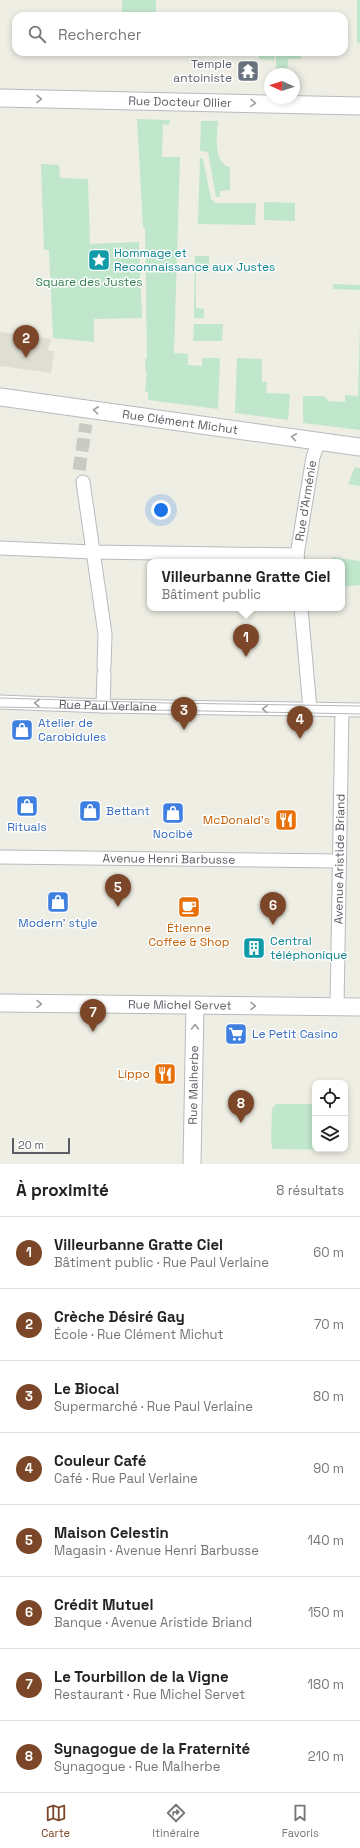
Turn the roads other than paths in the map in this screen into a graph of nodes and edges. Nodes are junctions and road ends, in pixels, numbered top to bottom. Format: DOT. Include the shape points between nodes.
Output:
graph roads {
  1 [pos="0,98"];
  2 [pos="360,106"];
  3 [pos="0,397"];
  4 [pos="320,441"];
  5 [pos="360,447"];
  6 [pos="83,482"];
  7 [pos="0,548"];
  8 [pos="93,552"];
  9 [pos="298,559"];
  10 [pos="301,611"];
  11 [pos="0,702"];
  12 [pos="103,706"];
  13 [pos="310,709"];
  14 [pos="342,710"];
  15 [pos="360,710"];
  16 [pos="0,857"];
  17 [pos="338,861"];
  18 [pos="0,1003"];
  19 [pos="195,1005"];
  20 [pos="360,1007"];
  21 [pos="337,1008"];
  22 [pos="192,1164"];
  1 -- 2 [label="street, Rue Docteur Ollier, one-way"];
  4 -- 3 [label="street, Rue Clément Michut, one-way"];
  4 -- 5 [label="street, Rue Clément Michut"];
  4 -- 9 [label="street, Rue d'Arménie" via="313,457"];
  6 -- 8 [label="street"];
  7 -- 8 [label="street"];
  8 -- 9 [label="street"];
  8 -- 12 [label="street" via="105,634"];
  10 -- 13 [label="street"];
  12 -- 11 [label="street, Rue Paul Verlaine, one-way"];
  13 -- 12 [label="street, Rue Paul Verlaine, one-way"];
  13 -- 14 [label="street, Rue Paul Verlaine"];
  14 -- 15 [label="street, Rue Paul Verlaine"];
  14 -- 17 [label="street, Avenue Aristide Briand"];
  16 -- 17 [label="street, Avenue Henri Barbusse"];
  17 -- 21 [label="street, Avenue Aristide Briand"];
  18 -- 19 [label="street, Rue Michel Servet, one-way"];
  19 -- 21 [label="street, Rue Michel Servet, one-way"];
  22 -- 19 [label="street, Rue Malherbe, one-way"];
  20 -- 21 [label="street, Rue Michel Servet"];
}
